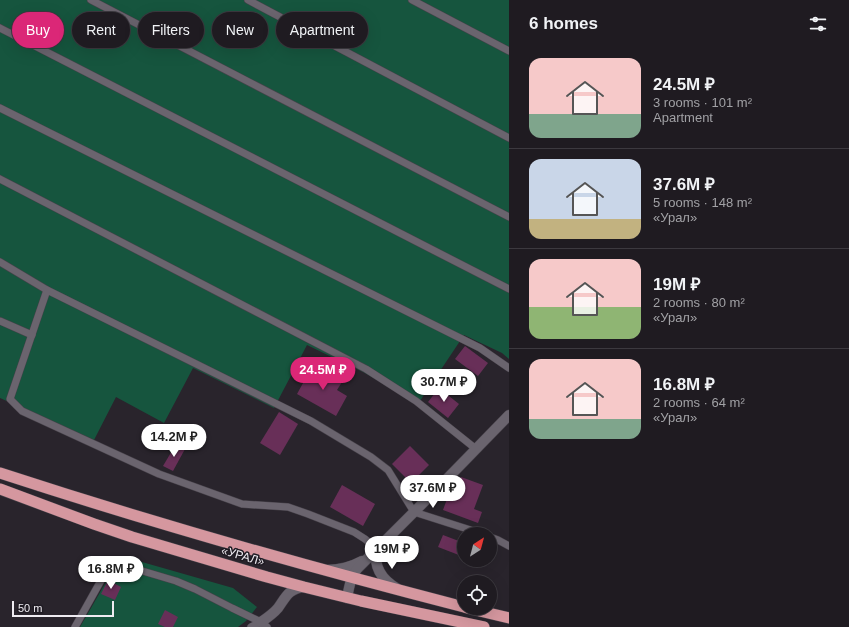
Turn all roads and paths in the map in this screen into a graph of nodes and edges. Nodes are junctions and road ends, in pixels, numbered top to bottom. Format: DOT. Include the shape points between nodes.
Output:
graph roads {
  1 [pos="91,0"];
  2 [pos="248,0"];
  3 [pos="412,0"];
  4 [pos="0,28"];
  5 [pos="509,51"];
  6 [pos="0,108"];
  7 [pos="509,138"];
  8 [pos="0,179"];
  9 [pos="509,217"];
  10 [pos="0,262"];
  11 [pos="509,289"];
  12 [pos="46,290"];
  13 [pos="0,321"];
  14 [pos="32,335"];
  15 [pos="509,368"];
  16 [pos="509,415"];
  17 [pos="476,449"];
  18 [pos="0,473"];
  19 [pos="0,489"];
  20 [pos="414,512"];
  21 [pos="461,527"];
  22 [pos="497,540"];
  23 [pos="509,546"];
  24 [pos="374,552"];
  25 [pos="320,569"];
  26 [pos="267,577"];
  27 [pos="352,578"];
  28 [pos="304,587"];
  29 [pos="403,592"];
  30 [pos="347,598"];
  31 [pos="281,603"];
  32 [pos="457,605"];
  33 [pos="496,615"];
  34 [pos="509,618"];
  35 [pos="264,624"];
  36 [pos="75,627"];
  37 [pos="251,627"];
  38 [pos="484,627"];
  1 -- 9 [label="lane"];
  2 -- 7 [label="lane"];
  3 -- 5 [label="lane"];
  4 -- 11 [label="lane"];
  6 -- 15 [label="lane" via="480,348"];
  8 -- 17 [label="lane" via="366,369 416,401"];
  10 -- 12 [label="lane"];
  12 -- 14 [label="lane"];
  12 -- 20 [label="lane" via="311,421 388,470"];
  13 -- 14 [label="lane"];
  14 -- 24 [label="lane" via="10,399 22,411 159,474 242,504 288,508 354,532 366,539"];
  16 -- 17 [label="street"];
  17 -- 20 [label="street"];
  18 -- 25 [label="highway, «УРАЛ»"];
  19 -- 26 [label="highway, «УРАЛ»" via="132,537"];
  20 -- 21 [label="lane"];
  20 -- 24 [label="street"];
  22 -- 23 [label="lane"];
  24 -- 25 [label="street" via="346,568"];
  24 -- 27 [label="street" via="355,571"];
  24 -- 29 [label="street" via="383,577"];
  25 -- 27 [label="highway, «УРАЛ»"];
  26 -- 28 [label="highway, «УРАЛ»"];
  26 -- 31 [label="street" via="280,585 283,593"];
  27 -- 29 [label="highway, «УРАЛ»"];
  27 -- 30 [label="street"];
  28 -- 30 [label="highway, «УРАЛ»"];
  28 -- 31 [label="street" via="288,594"];
  29 -- 32 [label="highway, «УРАЛ»"];
  30 -- 38 [label="highway, «УРАЛ»"];
  31 -- 35 [label="street"];
  33 -- 34 [label="highway"];
  35 -- 36 [label="lane" via="176,581 119,564 108,568"];
  35 -- 37 [label="lane"];
}
